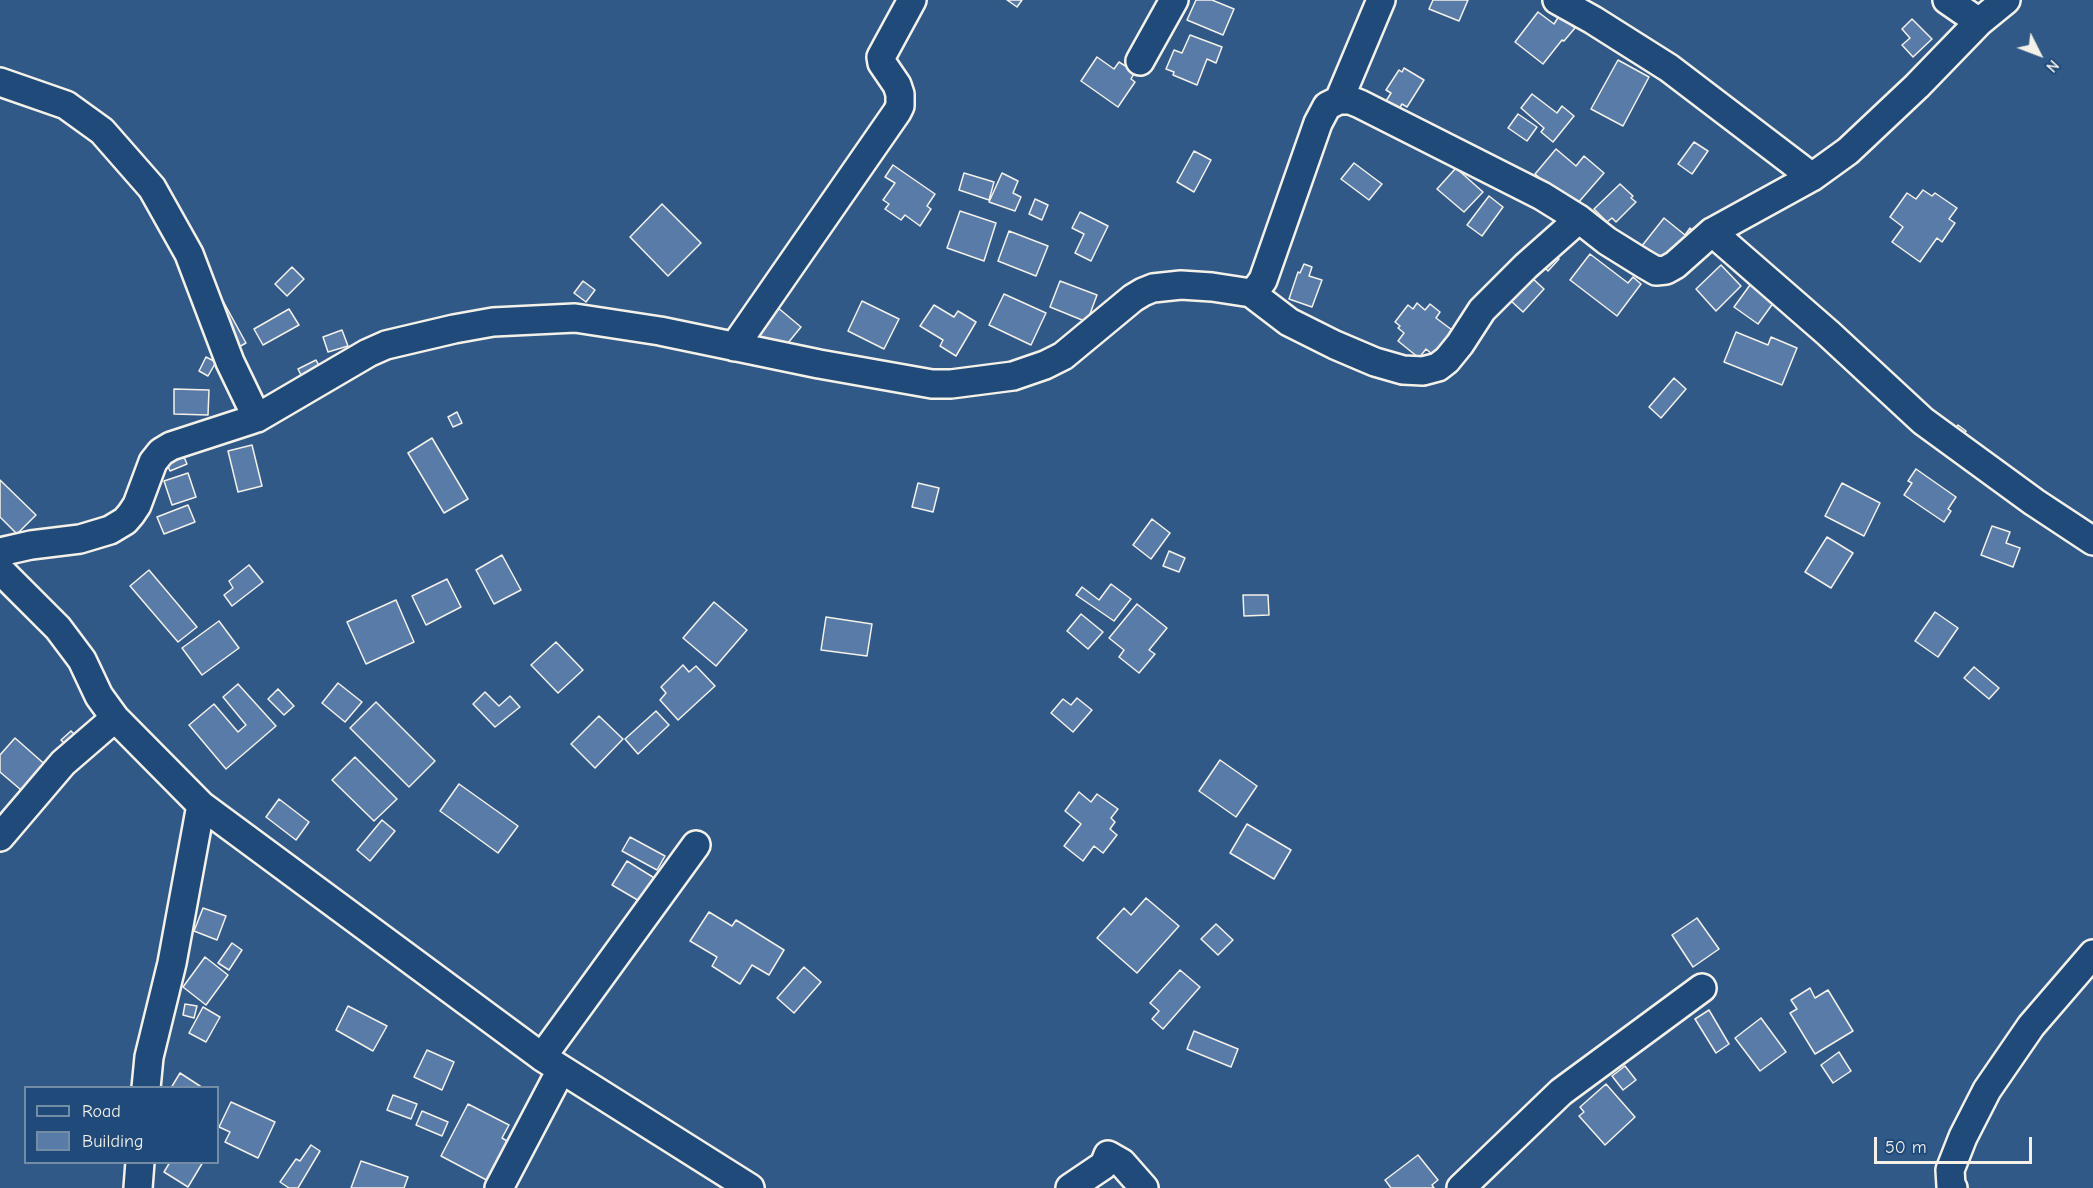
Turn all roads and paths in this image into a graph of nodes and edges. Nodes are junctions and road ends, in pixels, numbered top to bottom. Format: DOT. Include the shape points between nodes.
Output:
graph roads {
  1 [pos="912,0"];
  2 [pos="1174,0"];
  3 [pos="1381,0"];
  4 [pos="1557,0"];
  5 [pos="1947,0"];
  6 [pos="2006,0"];
  7 [pos="1979,22"];
  8 [pos="1140,61"];
  9 [pos="0,82"];
  10 [pos="1339,100"];
  11 [pos="1812,177"];
  12 [pos="1579,219"];
  13 [pos="1712,232"];
  14 [pos="1251,293"];
  15 [pos="734,347"];
  16 [pos="256,418"];
  17 [pos="2093,541"];
  18 [pos="0,552"];
  19 [pos="0,570"];
  20 [pos="115,718"];
  21 [pos="201,805"];
  22 [pos="0,837"];
  23 [pos="696,845"];
  24 [pos="2093,954"];
  25 [pos="1702,988"];
  26 [pos="551,1063"];
  27 [pos="146,1086"];
  28 [pos="140,1164"];
  29 [pos="138,1188"];
  30 [pos="499,1188"];
  31 [pos="750,1188"];
  32 [pos="1070,1188"];
  33 [pos="1144,1188"];
  34 [pos="1461,1188"];
  35 [pos="1953,1188"];
  1 -- 15 [label="street" via="880,57 900,94 897,112"];
  2 -- 8 [label="street"];
  3 -- 10 [label="street"];
  4 -- 11 [label="street" via="1669,68"];
  5 -- 7 [label="street"];
  6 -- 7 [label="street"];
  7 -- 11 [label="street" via="1848,151"];
  9 -- 16 [label="street" via="66,105 102,131 152,188 189,254"];
  10 -- 12 [label="street" via="1360,104 1542,196"];
  10 -- 14 [label="street" via="1327,106 1318,123 1263,280"];
  11 -- 13 [label="street"];
  12 -- 13 [label="street" via="1656,271 1675,265"];
  12 -- 14 [label="street" via="1482,310 1447,360 1423,371 1394,368 1335,345 1289,322"];
  13 -- 17 [label="street" via="1923,421"];
  14 -- 15 [label="street" via="1181,285 1153,288 1133,298 1063,356 1045,365 1013,376 951,384 932,384"];
  15 -- 16 [label="street" via="660,330 575,318 493,322 386,345"];
  16 -- 18 [label="street" via="161,452 153,462 137,505 125,521 110,530"];
  19 -- 20 [label="street" via="58,628 82,660 99,696"];
  20 -- 21 [label="street"];
  20 -- 22 [label="street" via="63,763"];
  21 -- 26 [label="street"];
  21 -- 27 [label="street" via="172,963 148,1058"];
  23 -- 26 [label="street"];
  24 -- 35 [label="street" via="2031,1026 1987,1090 1950,1170"];
  25 -- 34 [label="street" via="1561,1092"];
  26 -- 30 [label="street"];
  26 -- 31 [label="street"];
  28 -- 29 [label="street"];
  32 -- 33 [label="street" via="1104,1164 1108,1155 1122,1163"];
}
